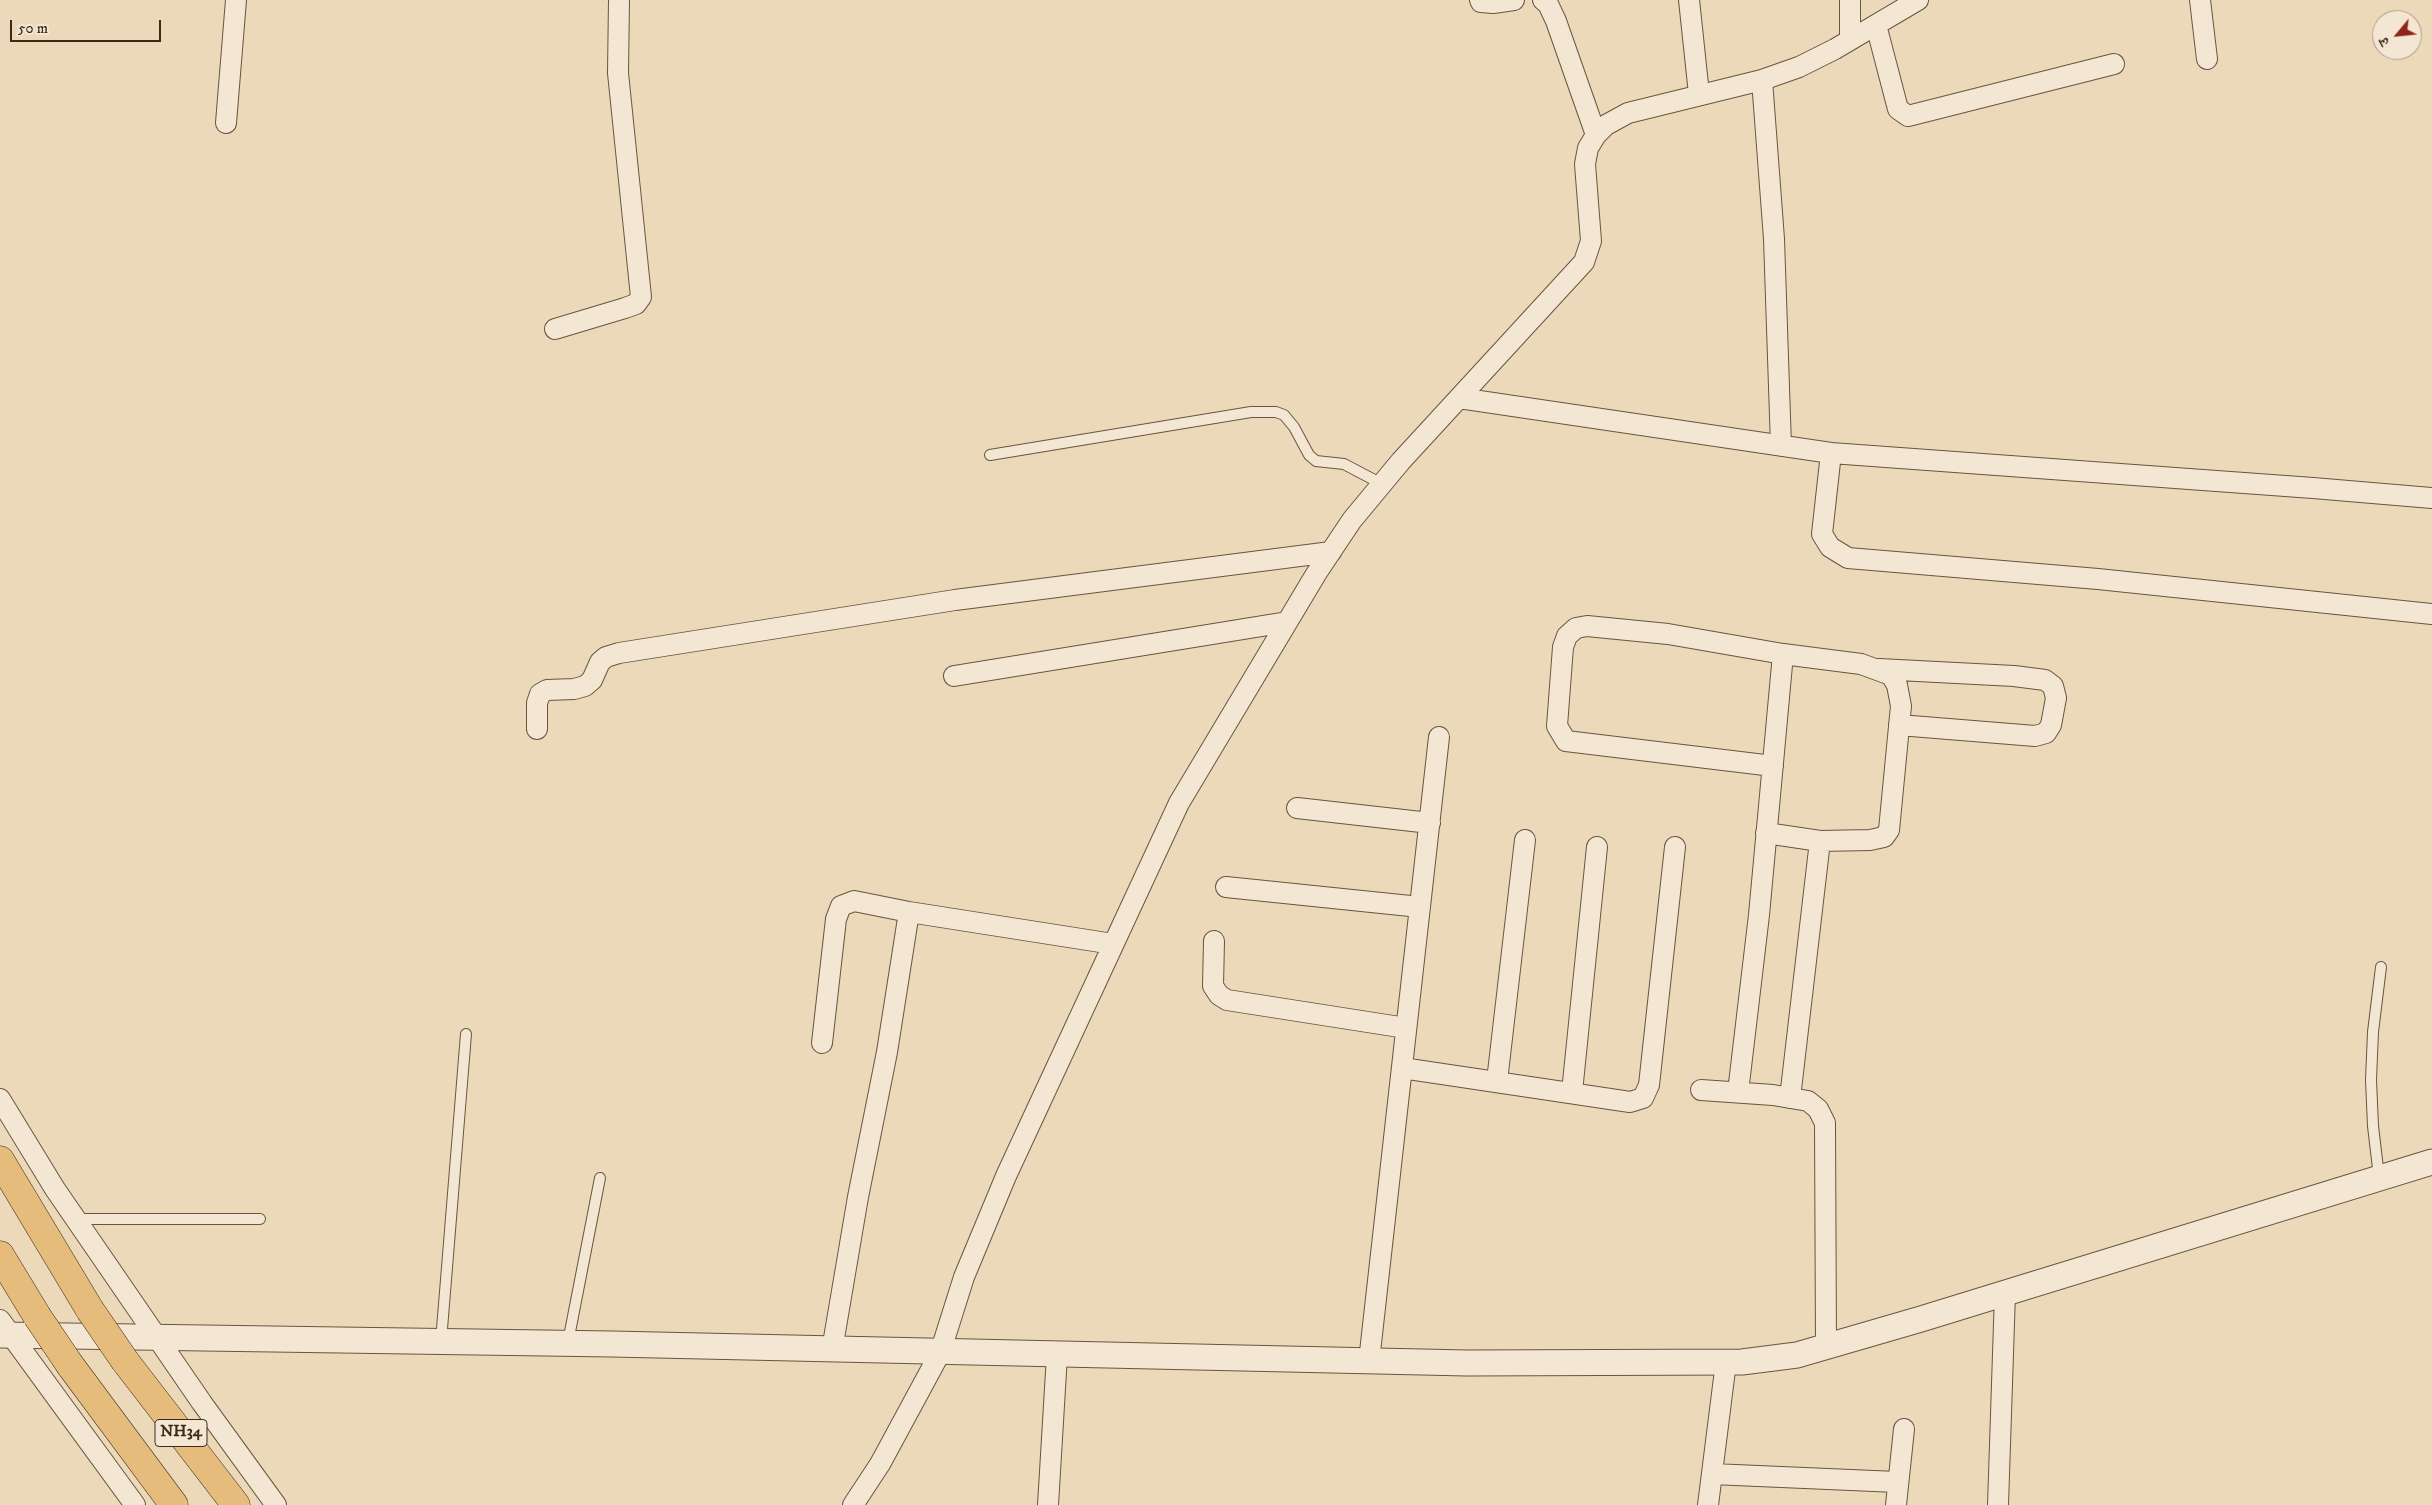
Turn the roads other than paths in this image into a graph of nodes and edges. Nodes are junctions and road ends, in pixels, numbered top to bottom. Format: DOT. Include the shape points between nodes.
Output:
graph roads {
  1 [pos="236,0"];
  2 [pos="619,0"];
  3 [pos="1480,0"];
  4 [pos="1514,0"];
  5 [pos="1543,0"];
  6 [pos="1689,0"];
  7 [pos="1850,0"];
  8 [pos="1918,0"];
  9 [pos="2200,0"];
  10 [pos="1876,25"];
  11 [pos="1850,40"];
  12 [pos="2206,59"];
  13 [pos="2114,64"];
  14 [pos="1762,80"];
  15 [pos="1699,94"];
  16 [pos="226,122"];
  17 [pos="1596,135"];
  18 [pos="555,329"];
  19 [pos="1459,398"];
  20 [pos="1781,446"];
  21 [pos="1831,453"];
  22 [pos="990,455"];
  23 [pos="1382,484"];
  24 [pos="2432,498"];
  25 [pos="1331,552"];
  26 [pos="2432,614"];
  27 [pos="1287,622"];
  28 [pos="1783,654"];
  29 [pos="1879,669"];
  30 [pos="954,676"];
  31 [pos="1899,725"];
  32 [pos="537,729"];
  33 [pos="1439,737"];
  34 [pos="1773,766"];
  35 [pos="1297,808"];
  36 [pos="1430,823"];
  37 [pos="1766,833"];
  38 [pos="1525,840"];
  39 [pos="1820,841"];
  40 [pos="1597,847"];
  41 [pos="1675,847"];
  42 [pos="1226,887"];
  43 [pos="1420,907"];
  44 [pos="909,912"];
  45 [pos="1214,941"];
  46 [pos="1113,944"];
  47 [pos="2380,967"];
  48 [pos="1406,1028"];
  49 [pos="466,1034"];
  50 [pos="822,1043"];
  51 [pos="1402,1068"];
  52 [pos="1497,1081"];
  53 [pos="1701,1090"];
  54 [pos="1572,1092"];
  55 [pos="1738,1092"];
  56 [pos="1790,1098"];
  57 [pos="0,1099"];
  58 [pos="0,1160"];
  59 [pos="2432,1162"];
  60 [pos="600,1178"];
  61 [pos="2380,1178"];
  62 [pos="76,1219"];
  63 [pos="260,1219"];
  64 [pos="0,1255"];
  65 [pos="2005,1293"];
  66 [pos="3,1330"];
  67 [pos="157,1337"];
  68 [pos="441,1341"];
  69 [pos="568,1343"];
  70 [pos="1826,1346"];
  71 [pos="832,1350"];
  72 [pos="940,1353"];
  73 [pos="1057,1355"];
  74 [pos="1369,1361"];
  75 [pos="1726,1362"];
  76 [pos="1904,1429"];
  77 [pos="1712,1474"];
  78 [pos="1897,1482"];
  79 [pos="135,1505"];
  80 [pos="174,1505"];
  81 [pos="236,1505"];
  82 [pos="276,1505"];
  83 [pos="854,1505"];
  84 [pos="1048,1505"];
  85 [pos="1708,1505"];
  86 [pos="1896,1505"];
  87 [pos="1998,1505"];
  1 -- 16 [label="street"];
  2 -- 18 [label="street" via="618,73 641,297 636,304"];
  3 -- 4 [label="street" via="1493,3"];
  5 -- 17 [label="street" via="1556,21"];
  6 -- 15 [label="street"];
  7 -- 11 [label="street"];
  8 -- 10 [label="street"];
  9 -- 12 [label="street"];
  10 -- 11 [label="street"];
  10 -- 13 [label="street" via="1898,109 1908,116"];
  11 -- 14 [label="street" via="1799,66"];
  14 -- 15 [label="street"];
  14 -- 20 [label="street" via="1774,239"];
  15 -- 17 [label="street" via="1628,113 1606,125"];
  17 -- 19 [label="street" via="1588,148 1585,164 1591,241 1584,262"];
  19 -- 20 [label="street"];
  19 -- 23 [label="street"];
  20 -- 21 [label="street"];
  21 -- 24 [label="street"];
  21 -- 26 [label="street" via="1822,534 1830,547 1848,558 2098,578"];
  22 -- 23 [label="lane" via="1252,412 1276,412 1284,415 1294,427 1316,461 1344,464"];
  23 -- 25 [label="street"];
  25 -- 27 [label="street"];
  25 -- 32 [label="street" via="955,600 619,653 600,662 592,680 585,686 546,690 540,694"];
  27 -- 30 [label="street"];
  27 -- 46 [label="street" via="1180,803"];
  28 -- 29 [label="street"];
  28 -- 34 [label="street"];
  28 -- 34 [label="street" via="1668,634 1587,626 1571,632 1563,647 1557,726 1566,741"];
  29 -- 31 [label="street" via="1891,675 1897,685 1901,706"];
  29 -- 31 [label="street" via="2045,680 2052,686 2056,698 2051,725 2046,733 2035,736"];
  31 -- 39 [label="street" via="1889,830 1884,837 1870,840"];
  33 -- 36 [label="street"];
  34 -- 37 [label="street"];
  35 -- 36 [label="street"];
  36 -- 43 [label="street"];
  37 -- 39 [label="street"];
  37 -- 55 [label="street"];
  38 -- 52 [label="street"];
  39 -- 56 [label="street"];
  40 -- 54 [label="street"];
  41 -- 54 [label="street" via="1649,1085 1643,1098 1630,1102"];
  42 -- 43 [label="street"];
  43 -- 48 [label="street"];
  44 -- 46 [label="street"];
  44 -- 50 [label="street" via="854,901 841,906 836,919"];
  44 -- 71 [label="street" via="887,1052"];
  45 -- 48 [label="street" via="1213,986 1228,1000"];
  46 -- 72 [label="street" via="1006,1176 964,1277"];
  47 -- 61 [label="lane" via="2372,1080 2373,1126"];
  48 -- 51 [label="street"];
  49 -- 68 [label="lane"];
  51 -- 52 [label="street"];
  51 -- 74 [label="street"];
  52 -- 54 [label="street"];
  53 -- 55 [label="street"];
  55 -- 56 [label="street"];
  56 -- 70 [label="street" via="1808,1101 1818,1109 1825,1124"];
  57 -- 62 [label="street"];
  58 -- 81 [label="highway, NH34, bridge" via="90,1310 125,1361"];
  59 -- 61 [label="street"];
  60 -- 69 [label="lane"];
  61 -- 65 [label="street"];
  62 -- 63 [label="lane"];
  62 -- 67 [label="street"];
  64 -- 80 [label="highway, NH34, bridge" via="70,1364"];
  65 -- 70 [label="street"];
  65 -- 87 [label="street"];
  66 -- 67 [label="street"];
  66 -- 79 [label="street"];
  67 -- 68 [label="street"];
  67 -- 82 [label="street"];
  68 -- 69 [label="street"];
  69 -- 71 [label="street"];
  70 -- 75 [label="street" via="1797,1355"];
  71 -- 72 [label="street"];
  72 -- 73 [label="street"];
  72 -- 83 [label="street"];
  73 -- 74 [label="street"];
  73 -- 84 [label="street"];
  74 -- 75 [label="street"];
  75 -- 77 [label="street"];
  76 -- 78 [label="street"];
  77 -- 78 [label="street"];
  77 -- 85 [label="street"];
  78 -- 86 [label="street"];
}
